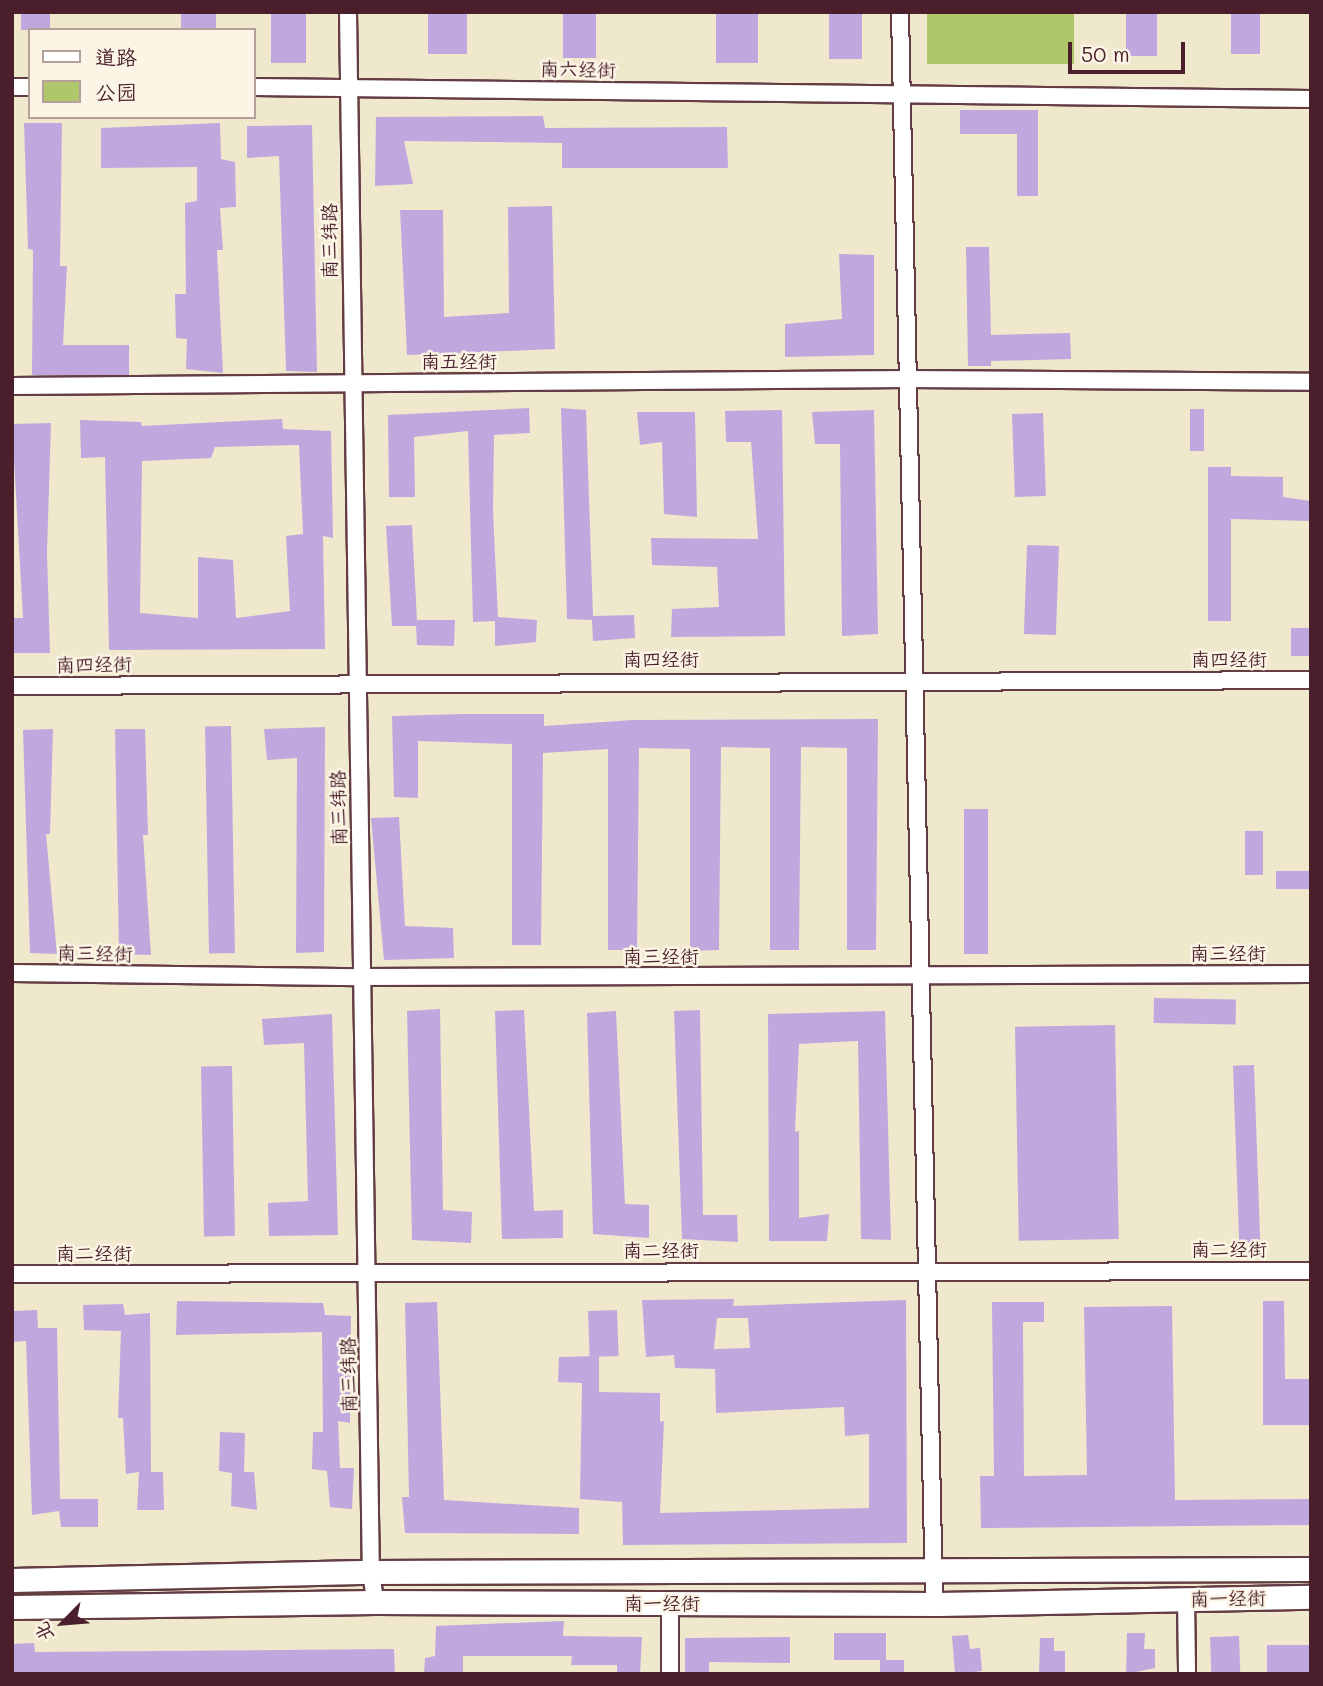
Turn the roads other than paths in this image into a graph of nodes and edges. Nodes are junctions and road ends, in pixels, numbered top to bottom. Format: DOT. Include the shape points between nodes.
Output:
graph roads {
  1 [pos="348,12"];
  2 [pos="900,12"];
  3 [pos="256,87"];
  4 [pos="349,87"];
  5 [pos="901,94"];
  6 [pos="1311,99"];
  7 [pos="907,379"];
  8 [pos="1311,382"];
  9 [pos="351,383"];
  10 [pos="12,386"];
  11 [pos="913,679"];
  12 [pos="1311,680"];
  13 [pos="356,682"];
  14 [pos="12,686"];
  15 [pos="12,973"];
  16 [pos="1311,974"];
  17 [pos="919,976"];
  18 [pos="362,977"];
  19 [pos="925,1269"];
  20 [pos="1311,1271"];
  21 [pos="367,1272"];
  22 [pos="12,1274"];
  23 [pos="1311,1569"];
  24 [pos="936,1571"];
  25 [pos="371,1572"];
  26 [pos="12,1580"];
  27 [pos="934,1595"];
  28 [pos="1311,1597"];
  29 [pos="1186,1598"];
  30 [pos="375,1602"];
  31 [pos="670,1603"];
  32 [pos="12,1607"];
  33 [pos="670,1674"];
  34 [pos="1187,1674"];
  1 -- 4 [label="street, 南三纬路"];
  2 -- 5 [label="street"];
  3 -- 4 [label="street, 南六经街"];
  4 -- 5 [label="street, 南六经街"];
  4 -- 9 [label="street, 南三纬路"];
  5 -- 6 [label="street, 南六经街"];
  5 -- 7 [label="street"];
  7 -- 8 [label="street, 南五经街"];
  7 -- 9 [label="street, 南五经街"];
  7 -- 11 [label="street"];
  9 -- 10 [label="street, 南五经街"];
  9 -- 13 [label="street, 南三纬路"];
  11 -- 12 [label="street, 南四经街"];
  11 -- 13 [label="street, 南四经街"];
  11 -- 17 [label="street"];
  13 -- 14 [label="street, 南四经街"];
  13 -- 18 [label="street, 南三纬路"];
  15 -- 18 [label="street, 南三经街"];
  16 -- 17 [label="street, 南三经街"];
  17 -- 18 [label="street, 南三经街"];
  17 -- 19 [label="street"];
  18 -- 21 [label="street, 南三纬路"];
  19 -- 20 [label="street, 南二经街"];
  19 -- 21 [label="street, 南二经街"];
  19 -- 24 [label="street"];
  21 -- 22 [label="street, 南二经街"];
  21 -- 25 [label="street, 南三纬路"];
  23 -- 24 [label="highway, 南一经街"];
  24 -- 25 [label="highway, 南一经街"];
  24 -- 27 [label="street"];
  25 -- 26 [label="highway, 南一经街"];
  25 -- 30 [label="street, 南三纬路"];
  28 -- 29 [label="highway, 南一经街"];
  29 -- 31 [label="highway, 南一经街"];
  29 -- 34 [label="street"];
  30 -- 31 [label="highway, 南一经街"];
  30 -- 32 [label="highway, 南一经街"];
  31 -- 33 [label="street"];
}
